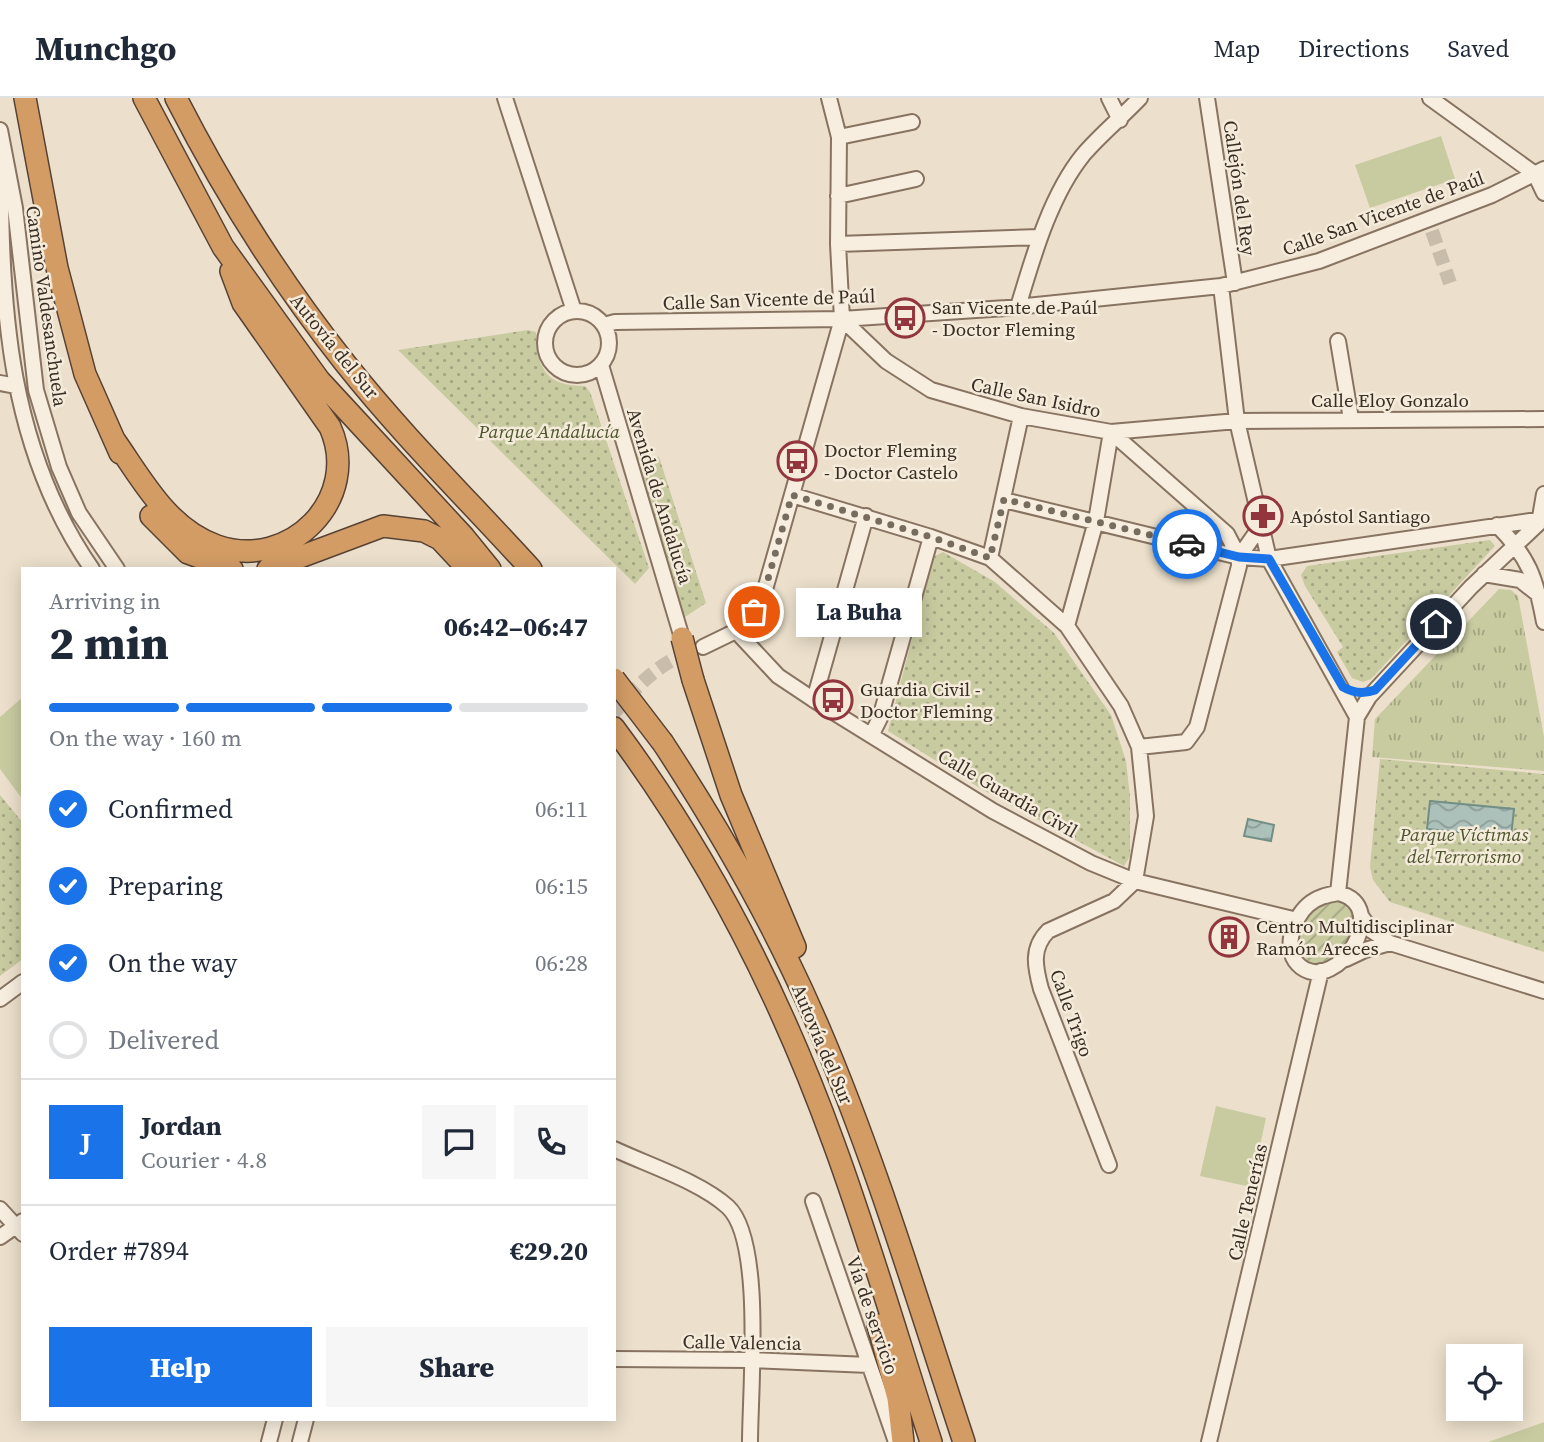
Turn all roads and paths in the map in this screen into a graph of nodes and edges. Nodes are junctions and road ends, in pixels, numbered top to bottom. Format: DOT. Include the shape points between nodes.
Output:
graph roads {
  1 [pos="24,98"];
  2 [pos="176,98"];
  3 [pos="505,98"];
  4 [pos="829,98"];
  5 [pos="1109,98"];
  6 [pos="1140,98"];
  7 [pos="1208,98"];
  8 [pos="1430,98"];
  9 [pos="145,102"];
  10 [pos="1120,120"];
  11 [pos="912,122"];
  12 [pos="0,130"];
  13 [pos="839,136"];
  14 [pos="3,158"];
  15 [pos="1540,172"];
  16 [pos="916,179"];
  17 [pos="1544,193"];
  18 [pos="838,196"];
  19 [pos="1039,237"];
  20 [pos="838,244"];
  21 [pos="223,247"];
  22 [pos="1,275"];
  23 [pos="1228,284"];
  24 [pos="26,299"];
  25 [pos="1018,307"];
  26 [pos="574,312"];
  27 [pos="842,319"];
  28 [pos="604,326"];
  29 [pos="1338,341"];
  30 [pos="601,365"];
  31 [pos="0,383"];
  32 [pos="16,386"];
  33 [pos="1021,416"];
  34 [pos="1351,419"];
  35 [pos="1544,419"];
  36 [pos="1237,421"];
  37 [pos="1111,432"];
  38 [pos="115,441"];
  39 [pos="1544,494"];
  40 [pos="792,495"];
  41 [pos="1004,499"];
  42 [pos="866,516"];
  43 [pos="1542,519"];
  44 [pos="1096,520"];
  45 [pos="1497,525"];
  46 [pos="1260,527"];
  47 [pos="931,537"];
  48 [pos="1516,545"];
  49 [pos="329,548"];
  50 [pos="1239,557"];
  51 [pos="990,558"];
  52 [pos="1269,559"];
  53 [pos="91,567"];
  54 [pos="116,567"];
  55 [pos="226,567"];
  56 [pos="274,567"];
  57 [pos="305,567"];
  58 [pos="466,567"];
  59 [pos="488,567"];
  60 [pos="529,567"];
  61 [pos="1484,575"];
  62 [pos="1539,595"];
  63 [pos="1544,622"];
  64 [pos="1067,626"];
  65 [pos="736,631"];
  66 [pos="682,638"];
  67 [pos="703,647"];
  68 [pos="616,682"];
  69 [pos="1343,687"];
  70 [pos="1375,690"];
  71 [pos="814,700"];
  72 [pos="1357,718"];
  73 [pos="616,732"];
  74 [pos="872,734"];
  75 [pos="1139,747"];
  76 [pos="1135,881"];
  77 [pos="1338,893"];
  78 [pos="1361,916"];
  79 [pos="1297,920"];
  80 [pos="1390,943"];
  81 [pos="1342,961"];
  82 [pos="1458,964"];
  83 [pos="1321,971"];
  84 [pos="21,983"];
  85 [pos="1544,991"];
  86 [pos="0,999"];
  87 [pos="1544,1000"];
  88 [pos="818,1026"];
  89 [pos="834,1143"];
  90 [pos="616,1150"];
  91 [pos="1109,1165"];
  92 [pos="813,1201"];
  93 [pos="0,1209"];
  94 [pos="20,1227"];
  95 [pos="0,1237"];
  96 [pos="616,1359"];
  97 [pos="750,1360"];
  98 [pos="869,1365"];
  99 [pos="274,1421"];
  100 [pos="305,1421"];
  101 [pos="269,1442"];
  102 [pos="300,1442"];
  103 [pos="750,1442"];
  104 [pos="896,1442"];
  105 [pos="903,1442"];
  106 [pos="931,1442"];
  107 [pos="964,1442"];
  108 [pos="1209,1442"];
  1 -- 38 [label="highway" via="57,268 85,374"];
  2 -- 60 [label="highway, Autovía del Sur" via="217,177 264,252 346,364"];
  3 -- 26 [label="street"];
  4 -- 13 [label="street"];
  5 -- 10 [label="street"];
  6 -- 10 [label="street"];
  7 -- 23 [label="street, Callejón del Rey"];
  8 -- 15 [label="street"];
  9 -- 21 [label="highway, Autovía del Sur"];
  10 -- 19 [label="street" via="1083,156"];
  11 -- 13 [label="street"];
  12 -- 14 [label="street, Camino Valdesanchuela"];
  13 -- 18 [label="street"];
  14 -- 22 [label="street, Camino Valdesanchuela"];
  14 -- 24 [label="street, Camino Valdesanchuela" via="15,208"];
  15 -- 17 [label="street"];
  15 -- 23 [label="street, Calle San Vicente de Paúl" via="1430,225"];
  16 -- 18 [label="street"];
  18 -- 20 [label="street"];
  19 -- 20 [label="street"];
  19 -- 25 [label="street"];
  20 -- 27 [label="street"];
  21 -- 38 [label="highway" via="243,303 337,442 338,478 332,498 306,530 284,544 262,550 218,546 175,521"];
  21 -- 59 [label="highway, Autovía del Sur" via="319,380"];
  22 -- 24 [label="street" via="21,286"];
  22 -- 32 [label="street, Camino Valdesanchuela"];
  23 -- 25 [label="street, Calle San Vicente de Paúl"];
  23 -- 36 [label="street, Callejón del Rey"];
  24 -- 54 [label="street, Camino Valdesanchuela" via="36,390 59,467 79,513"];
  25 -- 27 [label="street, Calle San Vicente de Paúl"];
  26 -- 28 [label="street" via="592,315"];
  26 -- 30 [label="street" via="554,321 546,335 549,359 572,375 583,375"];
  27 -- 28 [label="street, Calle San Vicente de Paúl" via="615,322"];
  27 -- 33 [label="street, Calle San Isidro" via="886,361 920,384 961,401"];
  27 -- 40 [label="street"];
  28 -- 30 [label="street" via="609,341"];
  29 -- 34 [label="street"];
  30 -- 66 [label="street, Avenida de Andalucía"];
  31 -- 32 [label="street"];
  32 -- 53 [label="street, Camino Valdesanchuela" via="41,473 61,519"];
  33 -- 37 [label="street, Calle San Isidro"];
  33 -- 41 [label="street"];
  34 -- 35 [label="street, Calle Eloy Gonzalo"];
  34 -- 36 [label="street, Calle Eloy Gonzalo"];
  36 -- 37 [label="street, Calle Eloy Gonzalo"];
  36 -- 46 [label="street, Callejón del Rey"];
  37 -- 44 [label="street"];
  37 -- 50 [label="street, Calle San Isidro" via="1227,534"];
  38 -- 55 [label="highway" via="154,521 188,553"];
  39 -- 43 [label="street"];
  40 -- 42 [label="street"];
  40 -- 65 [label="street" via="762,600"];
  41 -- 44 [label="street"];
  41 -- 51 [label="street"];
  42 -- 47 [label="street"];
  42 -- 71 [label="street"];
  43 -- 45 [label="street"];
  43 -- 48 [label="street"];
  44 -- 50 [label="street"];
  44 -- 64 [label="street"];
  45 -- 48 [label="street"];
  45 -- 52 [label="street"];
  46 -- 50 [label="street"];
  46 -- 52 [label="street, Callejón del Rey"];
  47 -- 51 [label="street"];
  47 -- 74 [label="street"];
  48 -- 61 [label="street"];
  48 -- 62 [label="street" via="1531,569"];
  49 -- 56 [label="highway"];
  49 -- 57 [label="highway"];
  49 -- 58 [label="highway" via="383,526 402,527 440,539"];
  50 -- 52 [label="street"];
  50 -- 75 [label="street" via="1193,736 1186,742"];
  51 -- 64 [label="street"];
  52 -- 69 [label="street, Callejón del Rey"];
  61 -- 62 [label="street" via="1520,580"];
  61 -- 70 [label="street"];
  62 -- 63 [label="street"];
  64 -- 75 [label="street" via="1121,706"];
  65 -- 67 [label="street"];
  65 -- 71 [label="street, Calle Guardia Civil" via="778,676"];
  66 -- 88 [label="highway, bridge" via="731,795 806,975"];
  68 -- 88 [label="highway, Autovía del Sur, bridge" via="700,800 761,908"];
  69 -- 70 [label="street" via="1363,693"];
  69 -- 72 [label="street, Callejón del Rey"];
  70 -- 72 [label="street"];
  71 -- 74 [label="street, Calle Guardia Civil"];
  72 -- 77 [label="street"];
  73 -- 89 [label="highway, Autovía del Sur" via="730,910"];
  74 -- 76 [label="street, Calle Guardia Civil" via="993,811"];
  75 -- 76 [label="street" via="1146,816"];
  76 -- 79 [label="street, Calle Guardia Civil"];
  76 -- 91 [label="street, Calle Trigo" via="1114,901 1048,931 1040,940 1034,962"];
  77 -- 78 [label="street" via="1354,902"];
  77 -- 79 [label="street" via="1310,904"];
  78 -- 80 [label="street"];
  78 -- 81 [label="street" via="1356,941"];
  79 -- 83 [label="street" via="1291,943 1295,961 1305,969"];
  80 -- 81 [label="street"];
  80 -- 82 [label="street"];
  81 -- 83 [label="street"];
  82 -- 85 [label="street"];
  82 -- 87 [label="street" via="1484,981"];
  83 -- 108 [label="street, Calle Tenerías"];
  84 -- 86 [label="street"];
  88 -- 107 [label="highway, Autovía del Sur" via="855,1119"];
  89 -- 105 [label="highway" via="842,1207 884,1344"];
  89 -- 106 [label="highway, Autovía del Sur"];
  90 -- 97 [label="street" via="729,1207 744,1231 751,1268"];
  92 -- 98 [label="street, Vía de servicio"];
  93 -- 94 [label="street"];
  94 -- 95 [label="street"];
  96 -- 97 [label="street, Calle Valencia"];
  97 -- 98 [label="street, Calle Valencia"];
  97 -- 103 [label="street"];
  98 -- 104 [label="street, Vía de servicio"];
  99 -- 101 [label="street"];
  100 -- 102 [label="street"];
}
